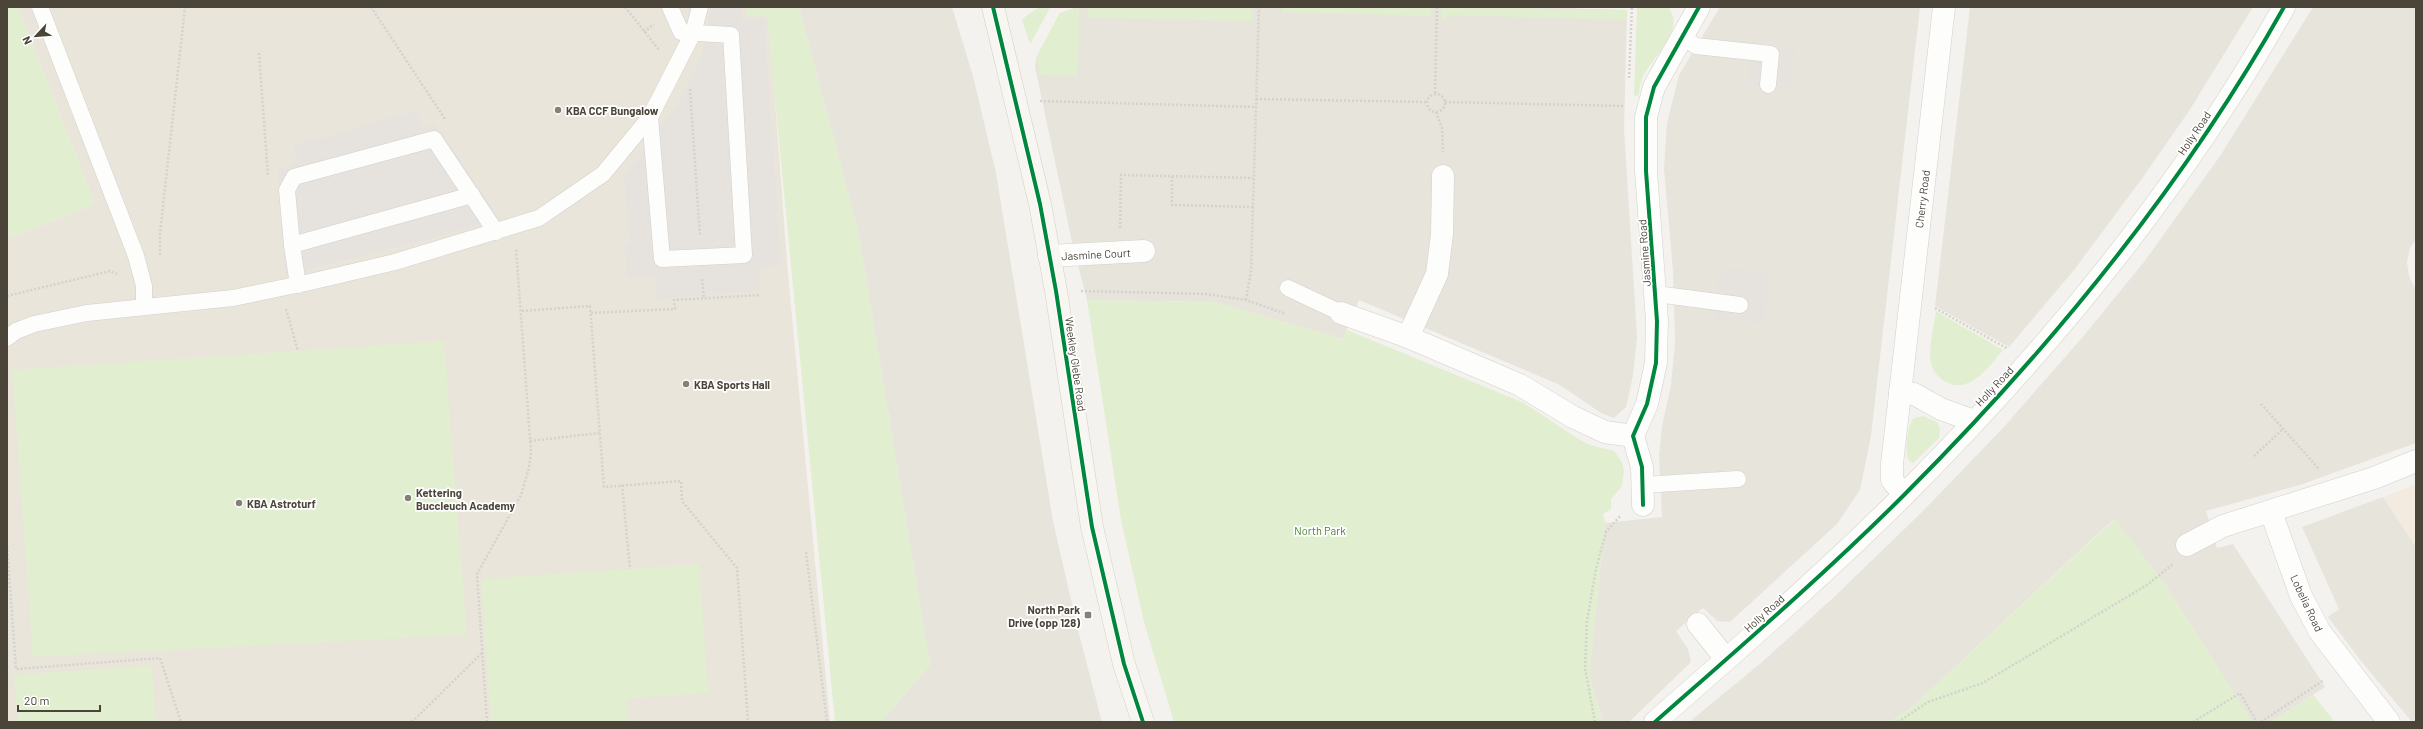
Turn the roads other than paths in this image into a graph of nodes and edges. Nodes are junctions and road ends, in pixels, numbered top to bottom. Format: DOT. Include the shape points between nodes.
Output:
graph roads {
  1 [pos="40,7"];
  2 [pos="670,7"];
  3 [pos="700,7"];
  4 [pos="993,7"];
  5 [pos="1944,7"];
  6 [pos="2284,7"];
  7 [pos="1696,9"];
  8 [pos="693,33"];
  9 [pos="1682,37"];
  10 [pos="1768,85"];
  11 [pos="650,117"];
  12 [pos="1443,176"];
  13 [pos="472,195"];
  14 [pos="496,232"];
  15 [pos="292,245"];
  16 [pos="1144,251"];
  17 [pos="1049,256"];
  18 [pos="298,285"];
  19 [pos="1288,288"];
  20 [pos="1656,294"];
  21 [pos="144,306"];
  22 [pos="1740,306"];
  23 [pos="1341,312"];
  24 [pos="1408,337"];
  25 [pos="7,338"];
  26 [pos="1900,392"];
  27 [pos="1974,421"];
  28 [pos="1633,436"];
  29 [pos="2416,461"];
  30 [pos="1738,479"];
  31 [pos="1642,495"];
  32 [pos="1904,495"];
  33 [pos="2271,512"];
  34 [pos="2187,545"];
  35 [pos="1698,624"];
  36 [pos="1726,659"];
  37 [pos="1143,722"];
  38 [pos="1655,722"];
  39 [pos="2389,722"];
  1 -- 21 [label="lane" via="136,256 144,286"];
  2 -- 8 [label="lane" via="681,32"];
  3 -- 8 [label="lane"];
  4 -- 17 [label="street, Weekley Glebe Road" via="1018,106"];
  5 -- 26 [label="street, Cherry Road"];
  6 -- 27 [label="street, Holly Road" via="2201,141 2134,233 2056,331"];
  7 -- 9 [label="street, Jasmine Road"];
  8 -- 11 [label="lane"];
  8 -- 11 [label="lane" via="731,35 744,255 662,258"];
  9 -- 10 [label="lane" via="1696,46 1771,54"];
  9 -- 20 [label="street, Jasmine Road" via="1654,87 1646,117 1646,171"];
  11 -- 14 [label="lane" via="603,174 539,218"];
  12 -- 24 [label="street" via="1442,234 1437,274"];
  13 -- 14 [label="lane"];
  13 -- 15 [label="lane"];
  13 -- 15 [label="lane" via="434,139 294,177 288,190"];
  14 -- 18 [label="lane" via="395,262"];
  15 -- 18 [label="lane"];
  16 -- 17 [label="street, Jasmine Court"];
  17 -- 37 [label="street, Weekley Glebe Road" via="1092,527 1124,664"];
  18 -- 21 [label="lane" via="233,298"];
  19 -- 23 [label="lane"];
  20 -- 22 [label="lane"];
  20 -- 28 [label="street, Jasmine Road" via="1656,364 1647,404"];
  21 -- 25 [label="lane" via="87,313 34,324 16,331"];
  23 -- 24 [label="street"];
  24 -- 28 [label="street" via="1520,385 1573,417 1605,432"];
  26 -- 27 [label="street" via="1914,394 1941,409"];
  26 -- 32 [label="street, Cherry Road" via="1892,480"];
  27 -- 32 [label="street, Holly Road"];
  28 -- 31 [label="street" via="1642,467"];
  29 -- 33 [label="street"];
  30 -- 31 [label="lane"];
  32 -- 36 [label="street, Holly Road"];
  33 -- 34 [label="street" via="2223,526"];
  33 -- 39 [label="street, Lobelia Road" via="2301,596 2320,632"];
  35 -- 36 [label="street"];
  36 -- 38 [label="street, Holly Road"];
}
